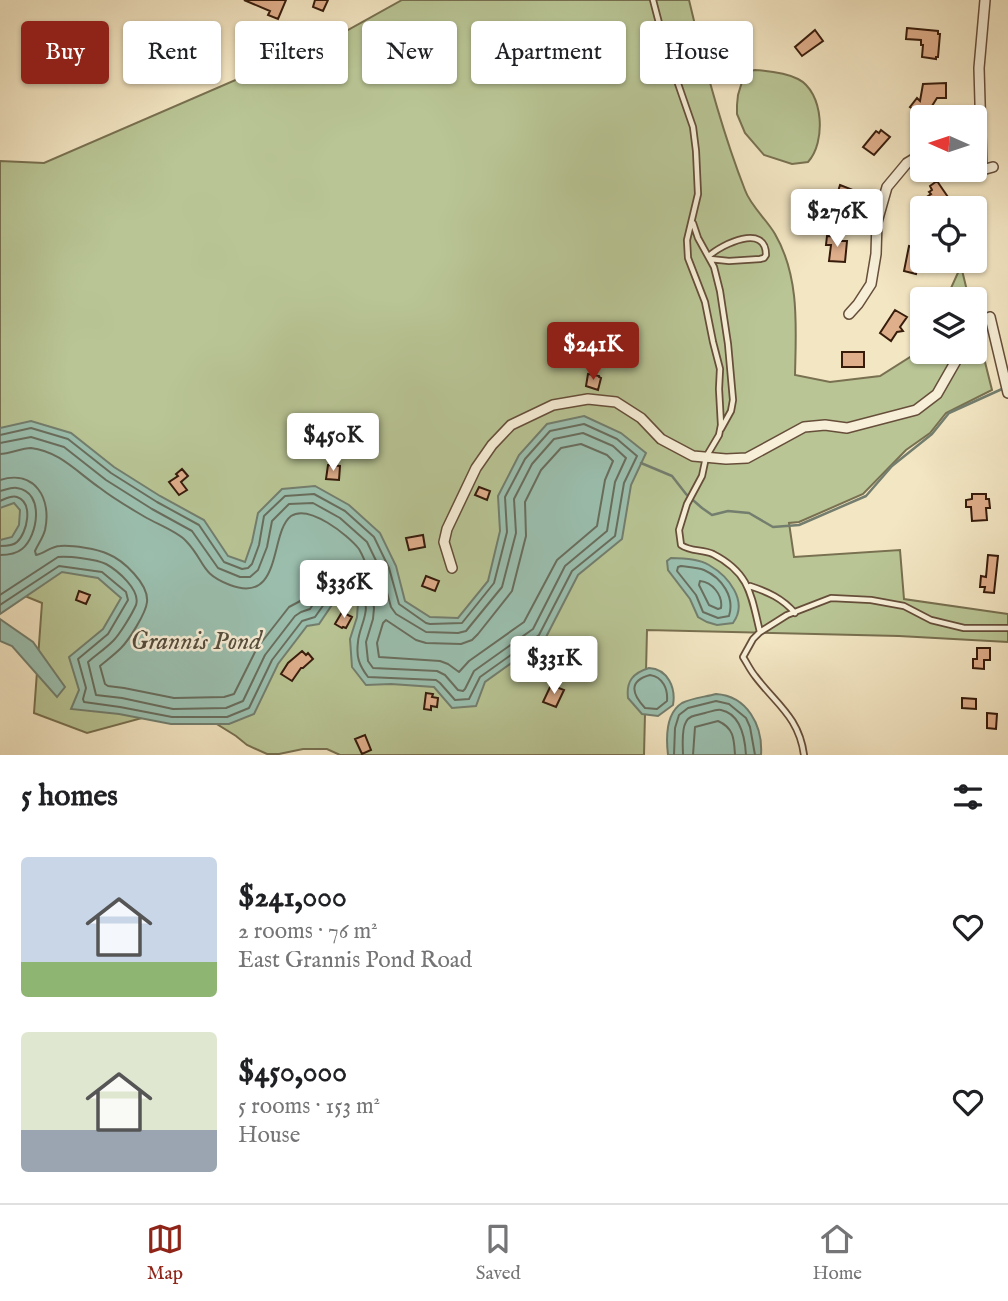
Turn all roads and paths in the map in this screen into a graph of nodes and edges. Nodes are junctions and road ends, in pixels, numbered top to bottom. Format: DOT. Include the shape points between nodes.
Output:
graph roads {
  1 [pos="653,0"];
  2 [pos="985,0"];
  3 [pos="978,105"];
  4 [pos="910,161"];
  5 [pos="993,167"];
  6 [pos="987,169"];
  7 [pos="693,220"];
  8 [pos="709,257"];
  9 [pos="849,314"];
  10 [pos="987,319"];
  11 [pos="954,364"];
  12 [pos="1008,393"];
  13 [pos="720,429"];
  14 [pos="706,457"];
  15 [pos="452,568"];
  16 [pos="749,586"];
  17 [pos="795,612"];
  18 [pos="1008,628"];
  19 [pos="760,632"];
  20 [pos="804,755"];
  1 -- 7 [label="lane" via="693,127 698,194"];
  2 -- 3 [label="street"];
  4 -- 9 [label="street" via="887,187 877,222 871,284"];
  5 -- 6 [label="street"];
  7 -- 8 [label="lane"];
  7 -- 13 [label="lane" via="688,258 718,356"];
  8 -- 8 [label="lane" via="727,243 742,239 756,238 766,248 760,259"];
  8 -- 13 [label="lane" via="720,291 733,400"];
  10 -- 12 [label="street" via="990,317"];
  11 -- 14 [label="street" via="937,394 916,410 847,428 804,426 747,458"];
  13 -- 14 [label="lane"];
  14 -- 15 [label="street" via="693,456 661,439 641,418 615,402 588,398 553,405 510,425 476,468 447,529 444,542"];
  14 -- 16 [label="lane" via="679,530 681,545 711,553 738,571"];
  16 -- 17 [label="lane" via="773,594"];
  16 -- 19 [label="lane"];
  17 -- 18 [label="lane" via="831,598 871,600 904,606 931,620 964,628"];
  17 -- 19 [label="lane"];
  19 -- 20 [label="lane" via="743,657 790,716"];
}
